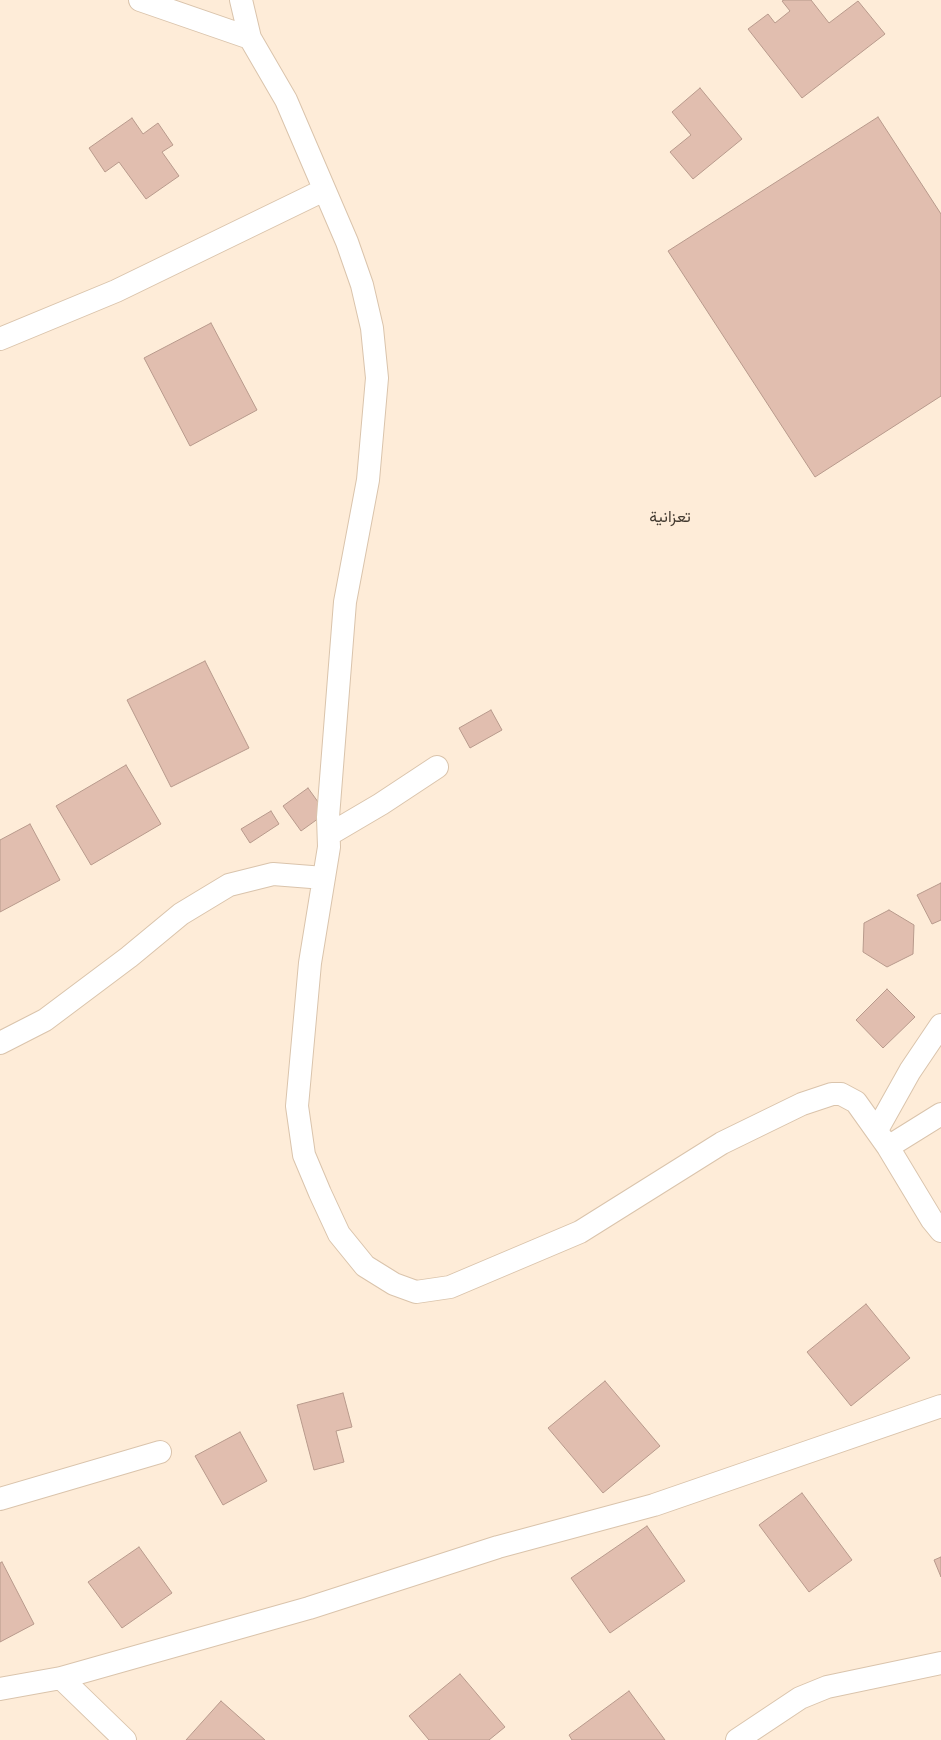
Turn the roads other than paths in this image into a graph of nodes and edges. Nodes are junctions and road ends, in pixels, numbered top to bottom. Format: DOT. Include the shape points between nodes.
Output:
graph roads {
  1 [pos="140,0"];
  2 [pos="241,0"];
  3 [pos="250,38"];
  4 [pos="324,190"];
  5 [pos="0,339"];
  6 [pos="436,767"];
  7 [pos="330,834"];
  8 [pos="324,878"];
  9 [pos="941,1025"];
  10 [pos="0,1043"];
  11 [pos="941,1114"];
  12 [pos="882,1139"];
  13 [pos="941,1232"];
  14 [pos="941,1406"];
  15 [pos="160,1452"];
  16 [pos="0,1499"];
  17 [pos="941,1663"];
  18 [pos="61,1678"];
  19 [pos="0,1689"];
  20 [pos="125,1740"];
  21 [pos="737,1740"];
  1 -- 3 [label="street"];
  2 -- 3 [label="street"];
  3 -- 4 [label="street" via="286,100"];
  4 -- 5 [label="street" via="116,291"];
  4 -- 7 [label="street" via="362,284 372,328 377,378 368,480 345,602 328,817"];
  6 -- 7 [label="street"];
  7 -- 8 [label="street"];
  8 -- 10 [label="street" via="273,874 229,885 181,914 45,1020"];
  8 -- 12 [label="street" via="310,963 297,1106 304,1155 339,1234 365,1266 394,1284 416,1292 450,1287 580,1232 722,1143 802,1104 832,1094 841,1094 856,1102"];
  9 -- 12 [label="street" via="910,1071"];
  11 -- 12 [label="street"];
  12 -- 13 [label="street"];
  14 -- 18 [label="street" via="654,1505 498,1547 309,1608"];
  15 -- 16 [label="street"];
  17 -- 21 [label="street" via="827,1687 800,1698"];
  18 -- 19 [label="street"];
  18 -- 20 [label="street"];
}
